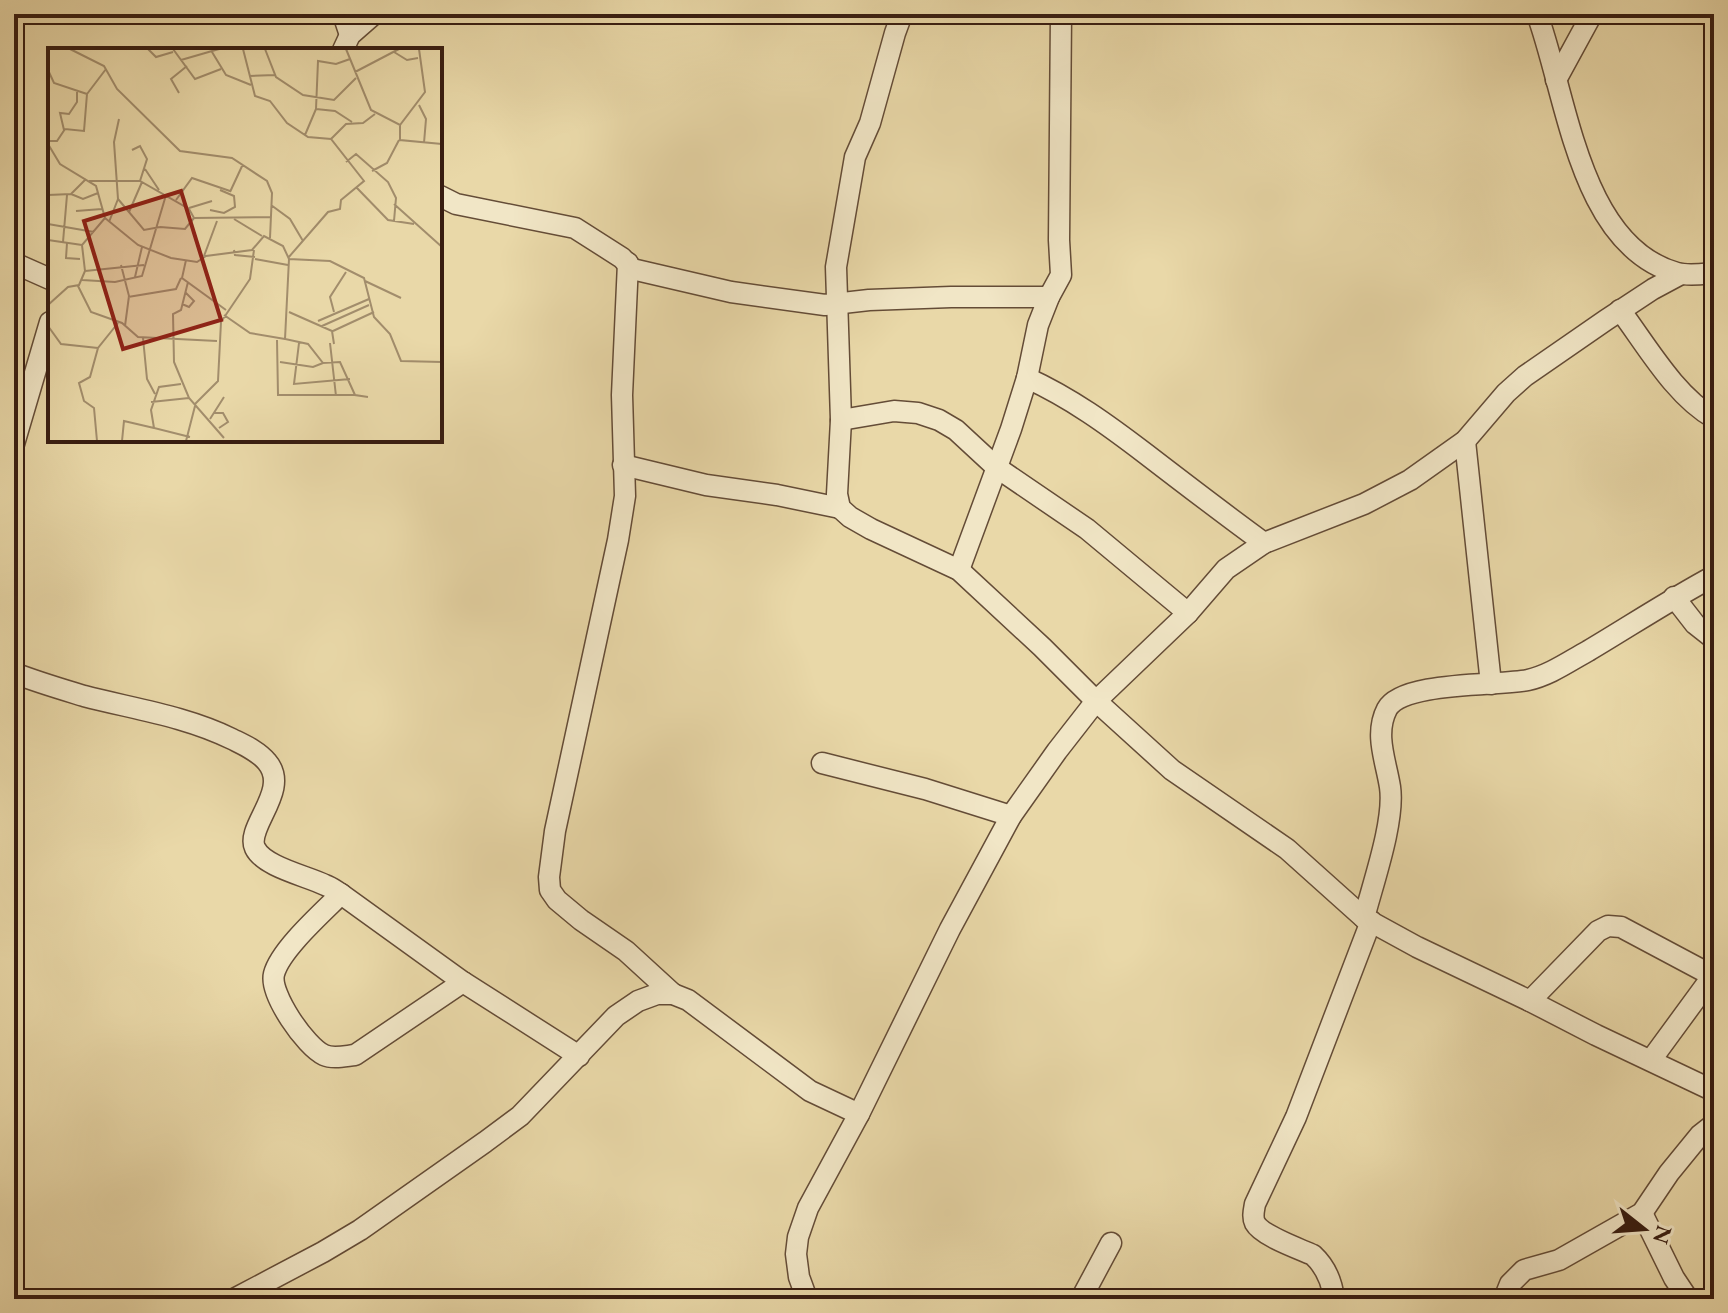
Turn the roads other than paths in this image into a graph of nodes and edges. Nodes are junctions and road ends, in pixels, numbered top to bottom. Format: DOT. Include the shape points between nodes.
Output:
graph roads {
  1 [pos="343,14"];
  2 [pos="374,14"];
  3 [pos="902,14"];
  4 [pos="1061,14"];
  5 [pos="1537,14"];
  6 [pos="1592,14"];
  7 [pos="346,43"];
  8 [pos="1556,80"];
  9 [pos="442,197"];
  10 [pos="14,263"];
  11 [pos="628,263"];
  12 [pos="1714,273"];
  13 [pos="1681,274"];
  14 [pos="48,278"];
  15 [pos="1049,297"];
  16 [pos="838,303"];
  17 [pos="1620,310"];
  18 [pos="48,329"];
  19 [pos="1027,378"];
  20 [pos="1714,418"];
  21 [pos="841,420"];
  22 [pos="1465,441"];
  23 [pos="14,444"];
  24 [pos="623,465"];
  25 [pos="996,467"];
  26 [pos="840,508"];
  27 [pos="1264,543"];
  28 [pos="959,570"];
  29 [pos="1714,576"];
  30 [pos="1674,597"];
  31 [pos="1188,613"];
  32 [pos="1714,639"];
  33 [pos="14,673"];
  34 [pos="1491,684"];
  35 [pos="1096,701"];
  36 [pos="822,763"];
  37 [pos="1011,816"];
  38 [pos="341,894"];
  39 [pos="1367,920"];
  40 [pos="1713,975"];
  41 [pos="463,982"];
  42 [pos="673,994"];
  43 [pos="1530,1001"];
  44 [pos="579,1056"];
  45 [pos="1651,1060"];
  46 [pos="1714,1091"];
  47 [pos="859,1114"];
  48 [pos="1714,1124"];
  49 [pos="1642,1213"];
  50 [pos="1111,1243"];
  51 [pos="234,1299"];
  52 [pos="807,1299"];
  53 [pos="1081,1299"];
  54 [pos="1334,1299"];
  55 [pos="1504,1299"];
  56 [pos="1688,1299"];
  1 -- 7 [label="street"];
  2 -- 7 [label="street"];
  3 -- 16 [label="street" via="855,157 836,267"];
  4 -- 15 [label="street" via="1062,269"];
  5 -- 8 [label="street"];
  6 -- 8 [label="street"];
  8 -- 13 [label="street" via="1597,203 1612,227 1637,253"];
  9 -- 11 [label="street" via="575,228"];
  10 -- 14 [label="street"];
  11 -- 16 [label="street" via="632,269 731,292"];
  11 -- 24 [label="street"];
  12 -- 13 [label="street"];
  13 -- 17 [label="street"];
  15 -- 16 [label="street"];
  15 -- 19 [label="street"];
  16 -- 21 [label="street"];
  17 -- 20 [label="street" via="1660,366 1699,410"];
  17 -- 22 [label="street" via="1525,376"];
  18 -- 23 [label="street"];
  19 -- 25 [label="street"];
  19 -- 27 [label="street" via="1109,425"];
  21 -- 25 [label="street" via="894,411 918,413 956,430"];
  21 -- 26 [label="street"];
  22 -- 27 [label="street" via="1364,504"];
  22 -- 34 [label="street"];
  24 -- 26 [label="street"];
  24 -- 42 [label="street" via="625,496 618,540 555,831 550,890 564,908 626,951"];
  25 -- 28 [label="street"];
  25 -- 31 [label="street" via="1087,529"];
  26 -- 28 [label="street" via="871,529"];
  27 -- 31 [label="street" via="1226,569"];
  28 -- 35 [label="street"];
  29 -- 30 [label="street"];
  30 -- 32 [label="street"];
  30 -- 34 [label="street" via="1548,674"];
  31 -- 35 [label="street"];
  33 -- 38 [label="street" via="157,711 246,746 271,766 274,780 254,847 262,858"];
  34 -- 39 [label="street" via="1421,691 1387,709 1381,748 1391,788 1389,820"];
  35 -- 37 [label="street"];
  35 -- 39 [label="street" via="1172,770 1287,849"];
  36 -- 37 [label="street"];
  37 -- 47 [label="street"];
  38 -- 41 [label="street"];
  38 -- 41 [label="street" via="303,932 273,977 288,1015 324,1055 355,1055"];
  39 -- 43 [label="street"];
  39 -- 54 [label="street" via="1296,1117 1253,1214 1261,1229 1319,1261"];
  40 -- 43 [label="street" via="1621,927 1608,926"];
  40 -- 45 [label="street"];
  41 -- 44 [label="street"];
  42 -- 44 [label="street" via="657,994 627,1008"];
  42 -- 47 [label="street" via="810,1091"];
  43 -- 45 [label="street"];
  44 -- 51 [label="street" via="520,1116 440,1174 360,1230"];
  45 -- 46 [label="street"];
  47 -- 52 [label="street" via="798,1237 799,1277"];
  48 -- 49 [label="street" via="1669,1173"];
  49 -- 55 [label="street" via="1559,1260 1524,1270"];
  49 -- 56 [label="street"];
  50 -- 53 [label="street"];
}
